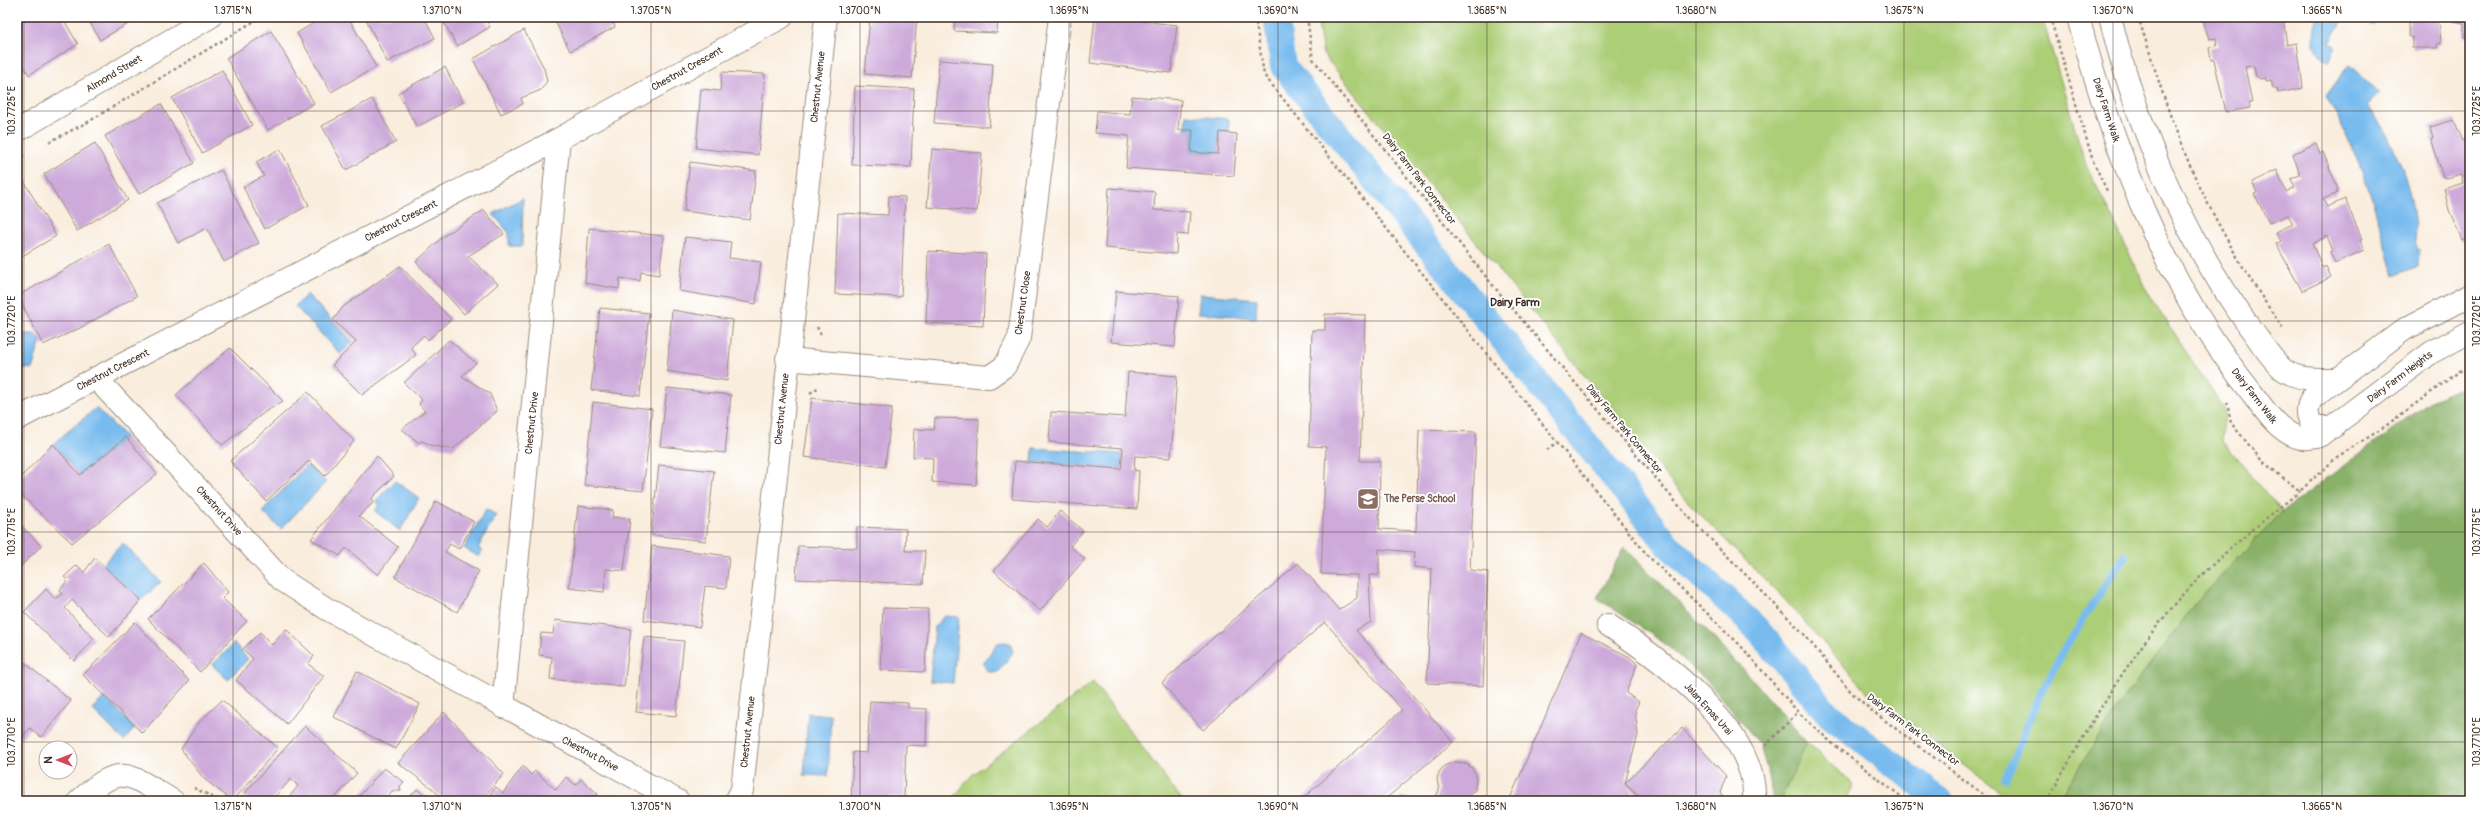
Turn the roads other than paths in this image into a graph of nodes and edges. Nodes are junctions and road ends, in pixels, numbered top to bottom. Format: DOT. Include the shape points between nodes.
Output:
graph roads {
  1 [pos="210,17"];
  2 [pos="782,17"];
  3 [pos="826,17"];
  4 [pos="1060,17"];
  5 [pos="2078,17"];
  6 [pos="2110,17"];
  7 [pos="17,131"];
  8 [pos="559,139"];
  9 [pos="2470,295"];
  10 [pos="2470,332"];
  11 [pos="787,359"];
  12 [pos="97,379"];
  13 [pos="2337,379"];
  14 [pos="17,419"];
  15 [pos="2334,426"];
  16 [pos="1608,625"];
  17 [pos="503,706"];
  18 [pos="687,798"];
  19 [pos="728,800"];
  20 [pos="79,801"];
  21 [pos="173,801"];
  22 [pos="1754,801"];
  1 -- 7 [label="street, Almond Street"];
  2 -- 8 [label="street, Chestnut Crescent"];
  3 -- 11 [label="street, Chestnut Avenue"];
  4 -- 11 [label="street, Chestnut Close" via="1019,338 1004,366 989,377"];
  5 -- 15 [label="street, Dairy Farm Walk" via="2094,78 2119,149 2169,266 2232,368 2278,426 2297,438 2318,437"];
  6 -- 13 [label="street" via="2138,113 2203,256 2237,309 2284,370 2305,379"];
  8 -- 12 [label="street, Chestnut Crescent"];
  8 -- 17 [label="street, Chestnut Drive"];
  9 -- 13 [label="street" via="2405,329"];
  10 -- 15 [label="street, Dairy Farm Heights" via="2432,352"];
  11 -- 19 [label="street, Chestnut Avenue" via="742,790"];
  12 -- 14 [label="street, Chestnut Crescent"];
  12 -- 17 [label="street, Chestnut Drive" via="282,580 327,609"];
  13 -- 15 [label="street" via="2311,399 2307,414 2315,426"];
  16 -- 22 [label="street, Jalan Emas Urai" via="1654,656 1677,676 1731,732 1745,756 1755,792"];
  17 -- 18 [label="street, Chestnut Drive"];
  20 -- 21 [label="street" via="98,783 116,776 136,779"];
}
